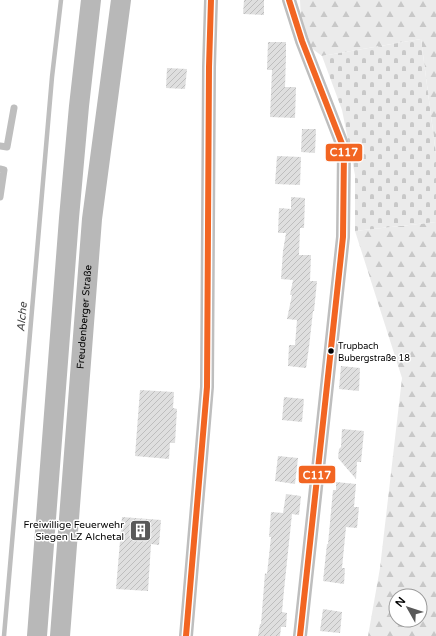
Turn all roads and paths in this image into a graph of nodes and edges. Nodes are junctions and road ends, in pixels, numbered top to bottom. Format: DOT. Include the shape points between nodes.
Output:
graph roads {
  1 [pos="92,0"];
  2 [pos="122,0"];
  3 [pos="211,0"];
  4 [pos="289,0"];
  5 [pos="14,108"];
  6 [pos="0,146"];
  7 [pos="0,169"];
  8 [pos="0,197"];
  9 [pos="36,636"];
  10 [pos="60,636"];
  11 [pos="186,636"];
  12 [pos="300,636"];
  1 -- 9 [label="main road" via="69,218"];
  2 -- 10 [label="main road, Freudenberger Straße" via="92,219"];
  3 -- 11 [label="street" via="206,387"];
  4 -- 12 [label="street" via="302,41 344,149 343,237"];
  5 -- 6 [label="lane" via="7,147"];
  7 -- 8 [label="lane" via="4,170"];
}
